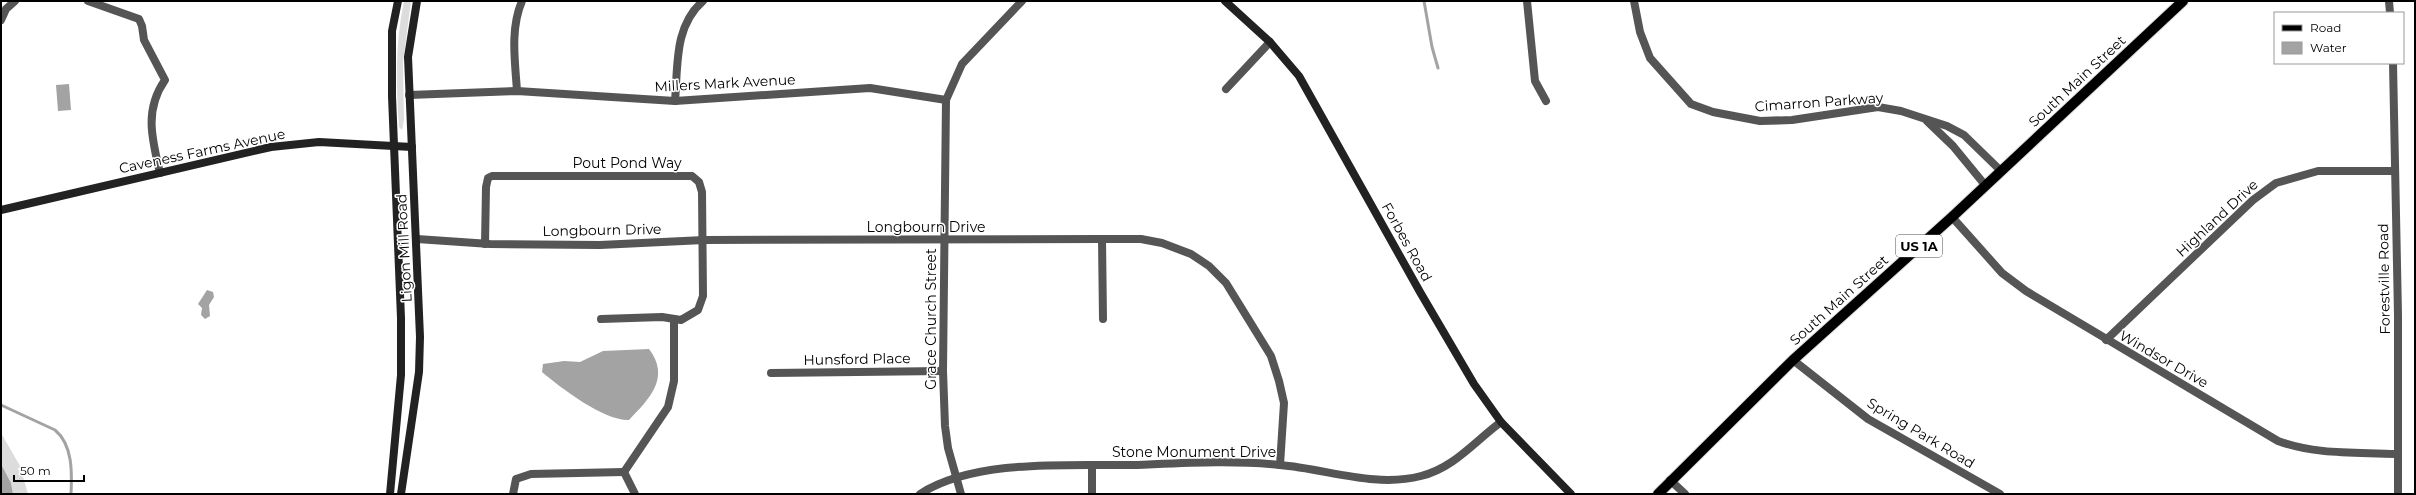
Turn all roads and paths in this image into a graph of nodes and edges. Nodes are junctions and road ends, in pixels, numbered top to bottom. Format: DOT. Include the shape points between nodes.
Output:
graph roads {
  1 [pos="15,1"];
  2 [pos="88,1"];
  3 [pos="398,1"];
  4 [pos="417,1"];
  5 [pos="522,1"];
  6 [pos="703,1"];
  7 [pos="1022,1"];
  8 [pos="1225,1"];
  9 [pos="1526,1"];
  10 [pos="1634,1"];
  11 [pos="2183,1"];
  12 [pos="2389,1"];
  13 [pos="2390,12"];
  14 [pos="1,20"];
  15 [pos="1270,42"];
  16 [pos="2393,64"];
  17 [pos="1226,89"];
  18 [pos="516,91"];
  19 [pos="409,95"];
  20 [pos="946,100"];
  21 [pos="675,101"];
  22 [pos="1546,101"];
  23 [pos="1926,120"];
  24 [pos="394,146"];
  25 [pos="412,147"];
  26 [pos="2001,171"];
  27 [pos="2396,171"];
  28 [pos="160,173"];
  29 [pos="1985,185"];
  30 [pos="1,210"];
  31 [pos="1952,217"];
  32 [pos="1102,239"];
  33 [pos="417,240"];
  34 [pos="704,240"];
  35 [pos="945,240"];
  36 [pos="485,244"];
  37 [pos="601,319"];
  38 [pos="674,319"];
  39 [pos="1104,319"];
  40 [pos="2106,340"];
  41 [pos="1794,360"];
  42 [pos="943,371"];
  43 [pos="771,373"];
  44 [pos="1501,422"];
  45 [pos="2396,454"];
  46 [pos="1280,465"];
  47 [pos="1092,466"];
  48 [pos="624,472"];
  49 [pos="955,478"];
  50 [pos="1670,480"];
  51 [pos="390,494"];
  52 [pos="401,494"];
  53 [pos="512,494"];
  54 [pos="635,494"];
  55 [pos="920,494"];
  56 [pos="961,494"];
  57 [pos="1092,494"];
  58 [pos="1571,494"];
  59 [pos="1658,494"];
  60 [pos="1685,494"];
  61 [pos="2000,494"];
  62 [pos="2398,494"];
  1 -- 14 [label="street" via="6,9"];
  2 -- 28 [label="street" via="139,19 144,40 165,80 154,99 150,117"];
  3 -- 24 [label="street, Ligon Mill Road" via="392,31"];
  4 -- 19 [label="street, Ligon Mill Road" via="408,57"];
  5 -- 18 [label="street" via="516,15 514,33"];
  6 -- 21 [label="street" via="692,11 685,25 679,50"];
  7 -- 20 [label="street, Grace Church Street" via="962,64"];
  8 -- 15 [label="street, Forbes Road"];
  9 -- 22 [label="street" via="1535,82"];
  10 -- 23 [label="street, Cimarron Parkway" via="1640,32 1650,58 1691,104 1713,112 1760,121 1792,120 1878,107 1901,111"];
  11 -- 26 [label="main road, South Main Street / US 1A"];
  12 -- 13 [label="street"];
  15 -- 17 [label="street"];
  15 -- 44 [label="street, Forbes Road" via="1299,76 1451,347"];
  16 -- 27 [label="street, Forestville Road"];
  18 -- 19 [label="street, Millers Mark Avenue"];
  18 -- 21 [label="street, Millers Mark Avenue"];
  19 -- 25 [label="street, Ligon Mill Road"];
  20 -- 21 [label="street, Millers Mark Avenue" via="870,88"];
  20 -- 35 [label="street, Grace Church Street"];
  23 -- 26 [label="street, Cimarron Parkway" via="1964,135"];
  23 -- 29 [label="street, Cimarron Parkway" via="1953,146"];
  24 -- 25 [label="street, Caveness Farms Avenue"];
  24 -- 28 [label="street, Caveness Farms Avenue" via="319,142 271,147"];
  24 -- 51 [label="street, Ligon Mill Road" via="402,318 401,375"];
  25 -- 33 [label="street, Ligon Mill Road"];
  26 -- 29 [label="main road, South Main Street / US 1A"];
  27 -- 40 [label="street, Highland Drive" via="2318,171 2276,183 2253,200"];
  27 -- 45 [label="street, Forestville Road"];
  28 -- 30 [label="street, Caveness Farms Avenue"];
  29 -- 31 [label="main road, South Main Street / US 1A"];
  31 -- 40 [label="street, Windsor Drive" via="2002,273 2026,291"];
  31 -- 41 [label="main road, South Main Street / US 1A"];
  32 -- 35 [label="street, Longbourn Drive"];
  32 -- 39 [label="street"];
  32 -- 46 [label="street, Longbourn Drive" via="1141,239 1162,243 1191,254 1209,266 1226,283 1271,356 1280,381 1284,403"];
  33 -- 36 [label="street, Longbourn Drive"];
  33 -- 52 [label="street, Ligon Mill Road" via="420,337 418,372"];
  34 -- 35 [label="street, Longbourn Drive"];
  34 -- 36 [label="street, Longbourn Drive" via="600,245"];
  34 -- 36 [label="street, Pout Pond Way" via="702,192 699,182 692,176 492,176 488,178 486,187"];
  34 -- 38 [label="street, Pout Pond Way" via="703,296 698,310 681,320"];
  35 -- 42 [label="street, Grace Church Street"];
  37 -- 38 [label="street, Pout Pond Way"];
  38 -- 48 [label="street" via="674,381 668,407"];
  40 -- 45 [label="street, Windsor Drive" via="2278,441 2299,449"];
  41 -- 50 [label="main road, South Main Street / US 1A"];
  41 -- 61 [label="street, Spring Park Road" via="1868,419"];
  42 -- 43 [label="street, Hunsford Place"];
  42 -- 49 [label="street, Grace Church Street" via="946,433"];
  44 -- 46 [label="street, Stone Monument Drive" via="1467,453 1442,468 1415,478 1378,480"];
  44 -- 58 [label="street, Forbes Road"];
  45 -- 62 [label="street, Forestville Road"];
  46 -- 47 [label="street, Stone Monument Drive" via="1247,463"];
  47 -- 49 [label="street, Stone Monument Drive" via="1014,468 984,471"];
  47 -- 57 [label="street"];
  48 -- 53 [label="street" via="531,474 516,479"];
  48 -- 54 [label="street"];
  49 -- 55 [label="street, Stone Monument Drive"];
  49 -- 56 [label="street, Grace Church Street"];
  50 -- 59 [label="main road, South Main Street / US 1A"];
  50 -- 60 [label="street"];
}
